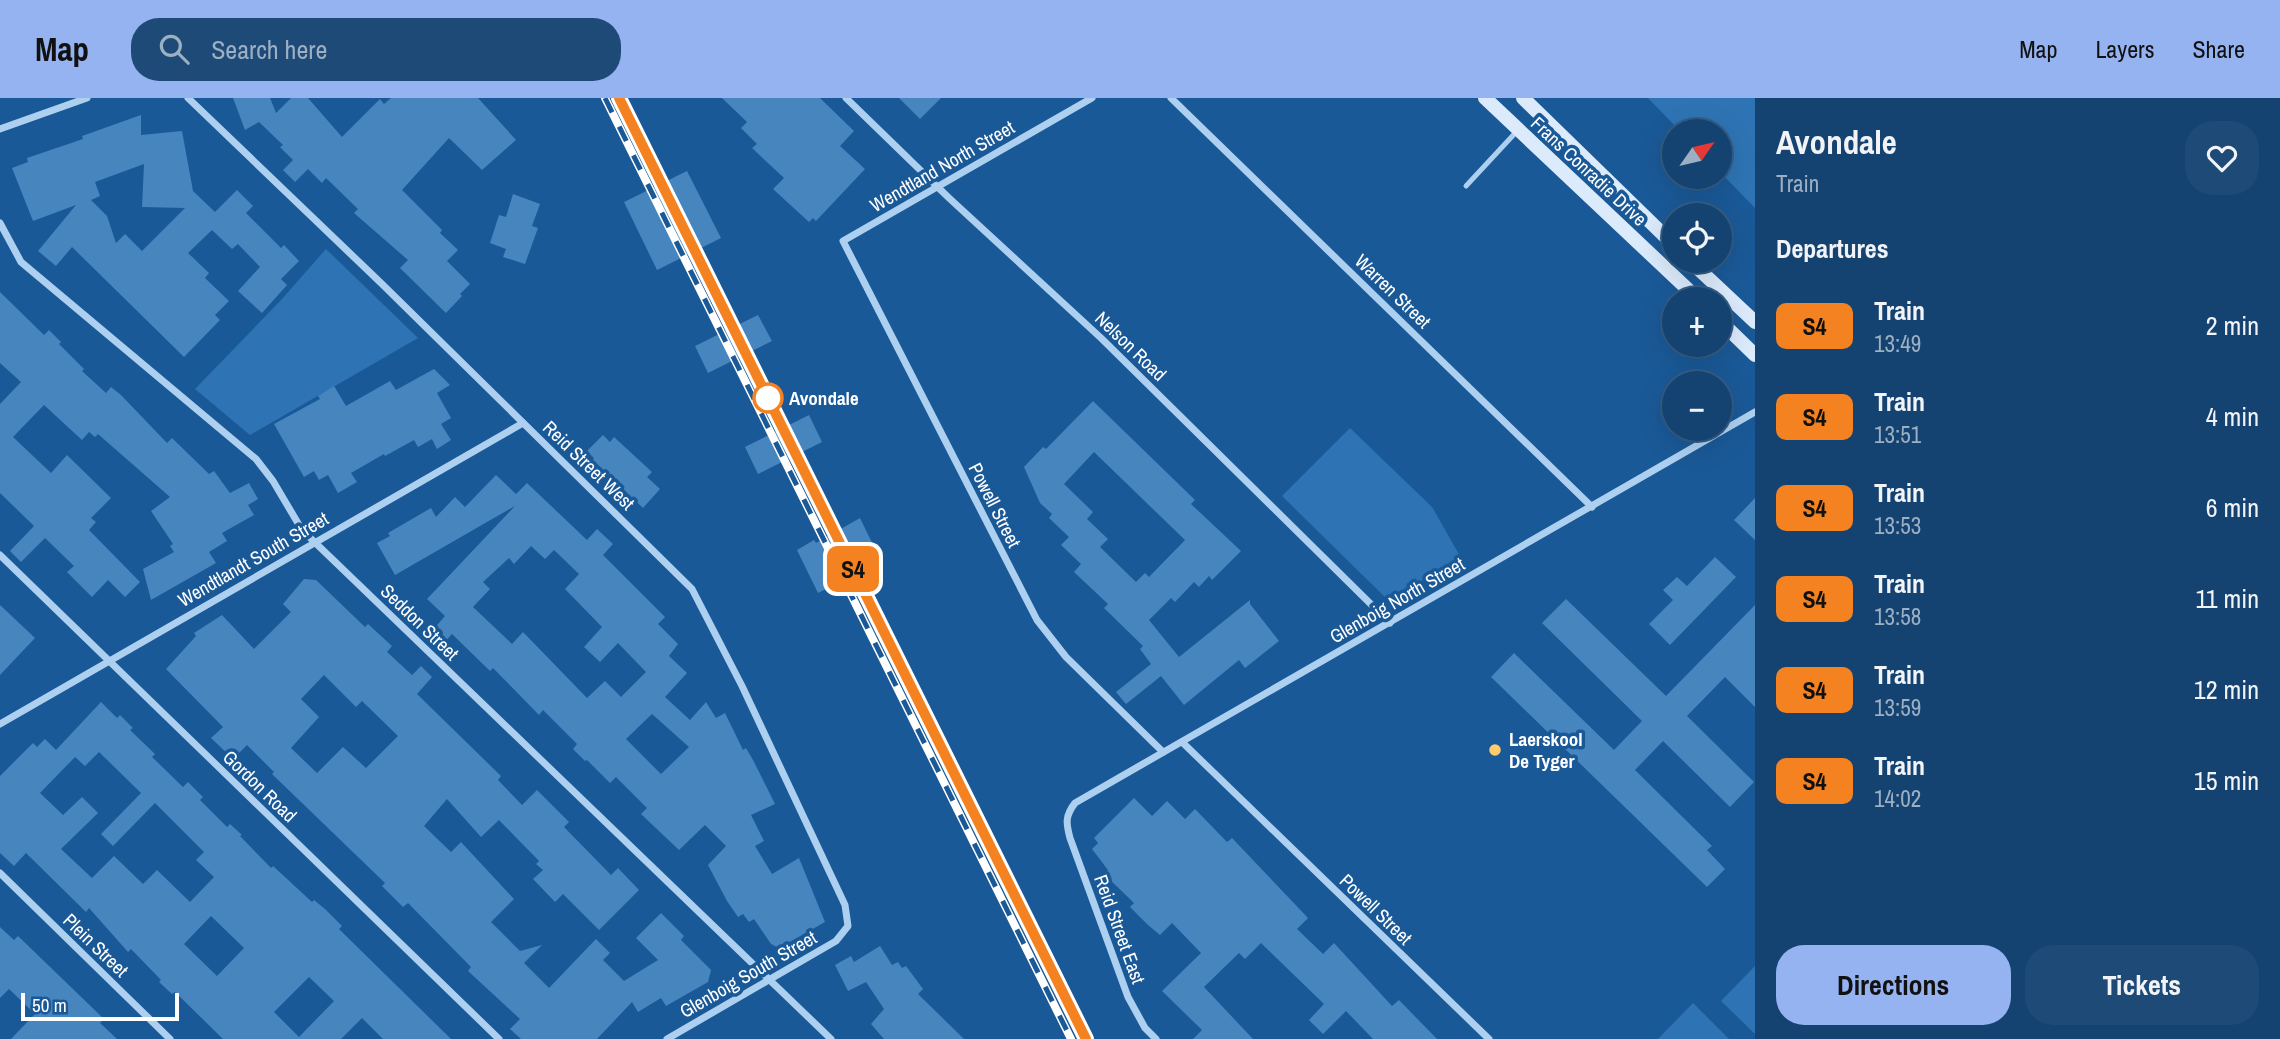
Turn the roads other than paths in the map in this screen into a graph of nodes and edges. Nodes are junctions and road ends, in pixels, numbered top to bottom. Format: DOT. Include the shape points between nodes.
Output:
graph roads {
  1 [pos="87,98"];
  2 [pos="188,98"];
  3 [pos="846,98"];
  4 [pos="1092,98"];
  5 [pos="1171,98"];
  6 [pos="1485,98"];
  7 [pos="1522,98"];
  8 [pos="0,129"];
  9 [pos="1518,130"];
  10 [pos="937,186"];
  11 [pos="1466,187"];
  12 [pos="0,223"];
  13 [pos="1662,233"];
  14 [pos="843,241"];
  15 [pos="1703,273"];
  16 [pos="1685,287"];
  17 [pos="1755,323"];
  18 [pos="1732,333"];
  19 [pos="1755,355"];
  20 [pos="1755,412"];
  21 [pos="523,423"];
  22 [pos="1592,506"];
  23 [pos="315,542"];
  24 [pos="0,555"];
  25 [pos="1390,623"];
  26 [pos="108,660"];
  27 [pos="0,724"];
  28 [pos="1182,742"];
  29 [pos="1163,752"];
  30 [pos="1066,823"];
  31 [pos="0,873"];
  32 [pos="844,934"];
  33 [pos="769,979"];
  34 [pos="170,1039"];
  35 [pos="499,1039"];
  36 [pos="667,1039"];
  37 [pos="831,1039"];
  38 [pos="1156,1039"];
  39 [pos="1489,1039"];
  1 -- 8 [label="street"];
  2 -- 21 [label="street, Reid Street West"];
  3 -- 10 [label="street, Nelson Road"];
  4 -- 10 [label="street, Wendtland North Street"];
  5 -- 22 [label="street, Warren Street"];
  6 -- 9 [label="main road, Frans Conradie Drive"];
  7 -- 13 [label="main road, Frans Conradie Drive"];
  9 -- 11 [label="lane"];
  9 -- 16 [label="main road, Frans Conradie Drive"];
  10 -- 14 [label="street, Wendtland North Street"];
  10 -- 25 [label="street, Nelson Road" via="1101,338"];
  12 -- 23 [label="street, Seddon Street" via="21,262 257,459 302,530"];
  14 -- 29 [label="street, Powell Street" via="1037,620 1066,657"];
  15 -- 17 [label="main road"];
  18 -- 19 [label="main road"];
  20 -- 22 [label="street, Glenboig North Street"];
  21 -- 23 [label="street, Wendtlandt South Street"];
  21 -- 32 [label="street, Reid Street West" via="692,589 845,905 848,926"];
  22 -- 25 [label="street, Glenboig North Street"];
  23 -- 26 [label="street, Wendtlandt South Street"];
  23 -- 33 [label="street, Seddon Street"];
  24 -- 26 [label="street, Gordon Road"];
  25 -- 28 [label="street, Glenboig North Street"];
  26 -- 27 [label="street, Wendtlandt South Street"];
  26 -- 35 [label="street, Gordon Road"];
  28 -- 29 [label="street, Glenboig North Street"];
  28 -- 39 [label="street, Powell Street"];
  29 -- 30 [label="street, Glenboig North Street" via="1075,803"];
  30 -- 38 [label="street, Reid Street East" via="1128,997"];
  31 -- 34 [label="street, Plein Street"];
  32 -- 33 [label="street, Glenboig South Street"];
  33 -- 36 [label="street, Glenboig South Street"];
  33 -- 37 [label="street, Seddon Street"];
}
